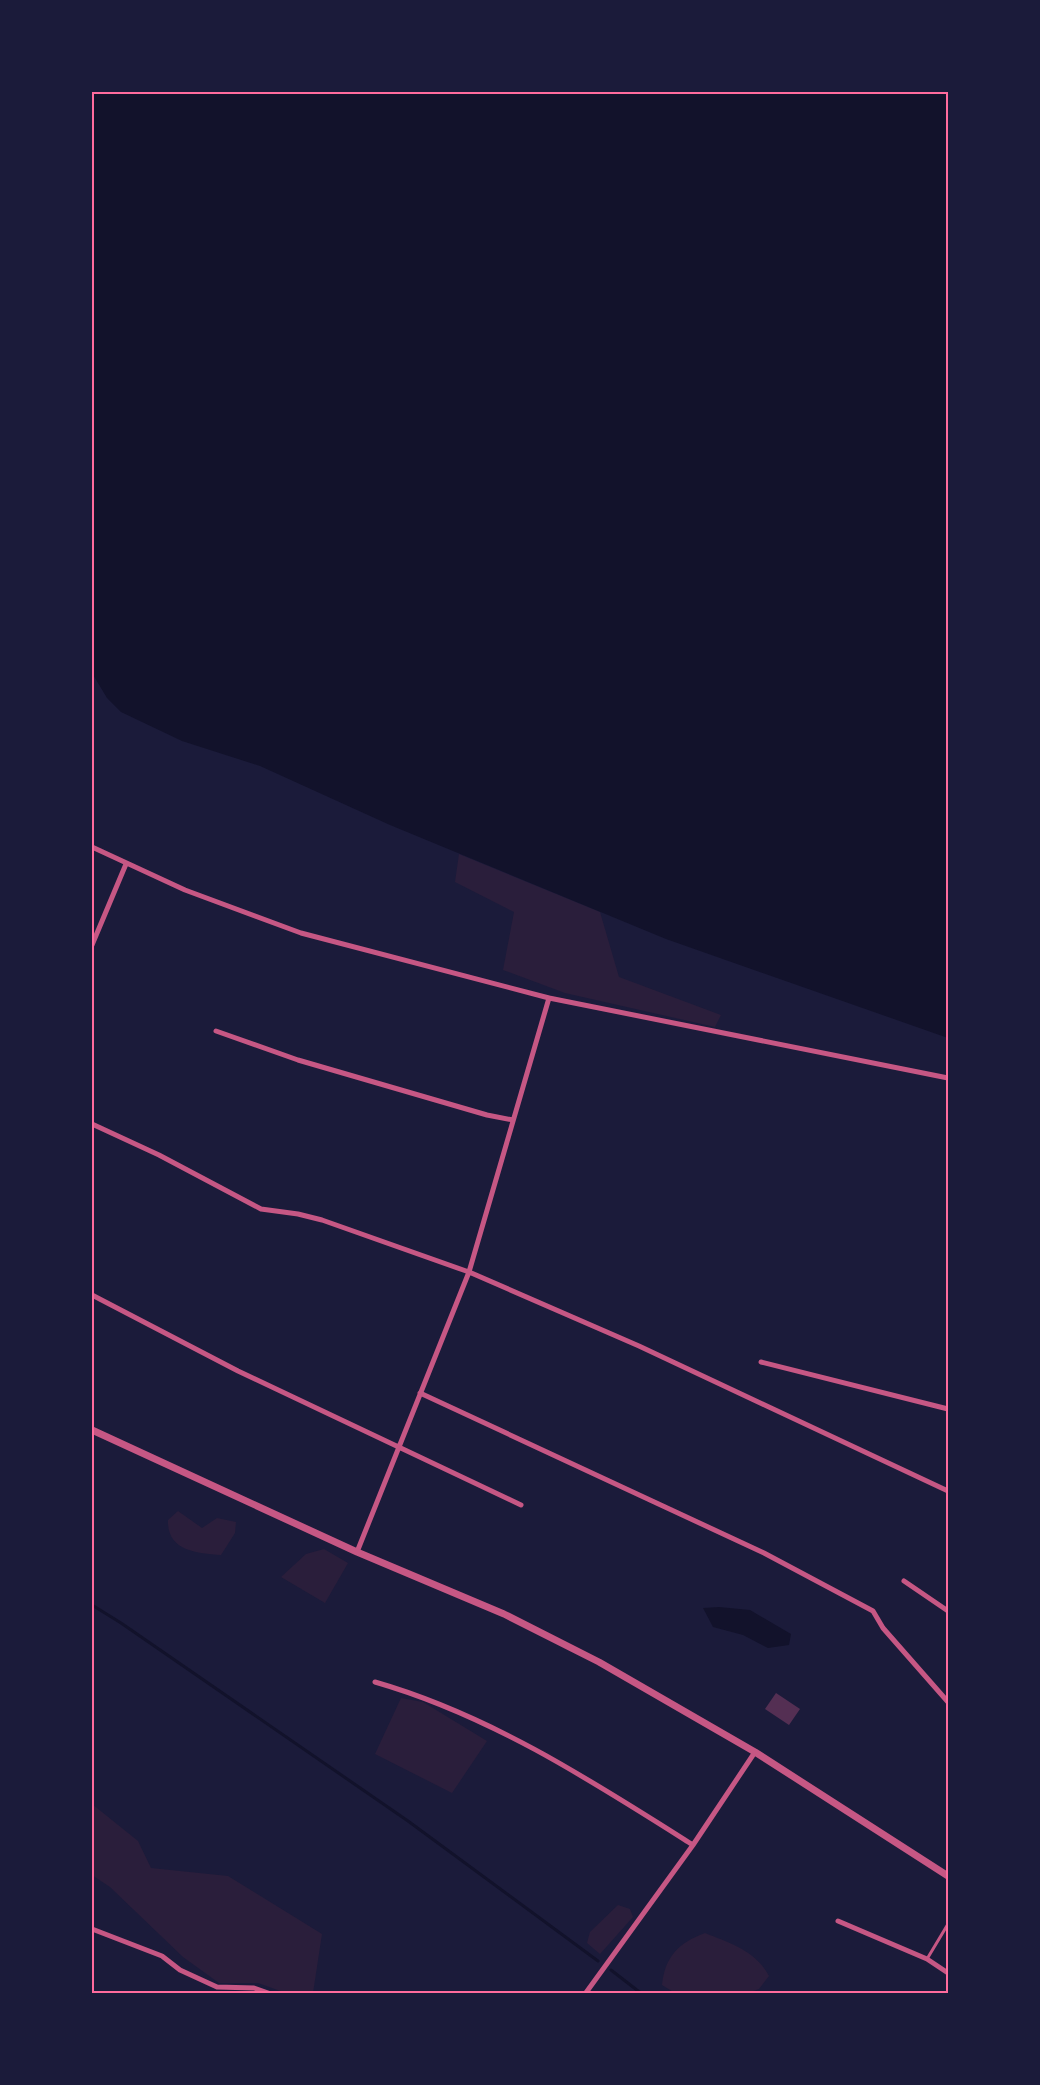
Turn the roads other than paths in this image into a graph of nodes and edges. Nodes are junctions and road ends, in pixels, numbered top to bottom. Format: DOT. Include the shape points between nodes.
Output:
graph roads {
  1 [pos="92,847"];
  2 [pos="126,864"];
  3 [pos="92,945"];
  4 [pos="549,998"];
  5 [pos="216,1031"];
  6 [pos="948,1078"];
  7 [pos="513,1120"];
  8 [pos="92,1124"];
  9 [pos="469,1272"];
  10 [pos="92,1295"];
  11 [pos="761,1362"];
  12 [pos="420,1393"];
  13 [pos="948,1408"];
  14 [pos="92,1430"];
  15 [pos="399,1448"];
  16 [pos="948,1491"];
  17 [pos="521,1505"];
  18 [pos="357,1551"];
  19 [pos="904,1581"];
  20 [pos="948,1611"];
  21 [pos="375,1682"];
  22 [pos="948,1702"];
  23 [pos="755,1752"];
  24 [pos="693,1845"];
  25 [pos="948,1876"];
  26 [pos="838,1921"];
  27 [pos="948,1924"];
  28 [pos="92,1929"];
  29 [pos="927,1959"];
  30 [pos="948,1973"];
  31 [pos="271,1994"];
  32 [pos="585,1994"];
  1 -- 2 [label="street"];
  2 -- 3 [label="street"];
  2 -- 4 [label="street" via="301,933"];
  4 -- 6 [label="street"];
  4 -- 7 [label="street"];
  5 -- 7 [label="street" via="298,1060"];
  7 -- 9 [label="street"];
  8 -- 9 [label="street" via="261,1209 322,1220"];
  9 -- 12 [label="street"];
  9 -- 16 [label="street" via="660,1356"];
  10 -- 15 [label="street"];
  11 -- 13 [label="street"];
  12 -- 15 [label="street"];
  12 -- 22 [label="street" via="764,1553 873,1611 883,1628"];
  14 -- 18 [label="street"];
  15 -- 17 [label="street"];
  15 -- 18 [label="street"];
  18 -- 23 [label="street" via="546,1635"];
  19 -- 20 [label="street"];
  21 -- 24 [label="street" via="422,1695 558,1760"];
  23 -- 24 [label="street"];
  23 -- 25 [label="street"];
  24 -- 32 [label="street"];
  26 -- 29 [label="street"];
  27 -- 29 [label="lane"];
  28 -- 31 [label="street" via="162,1956 180,1970 217,1987 254,1988"];
  29 -- 30 [label="street"];
}
